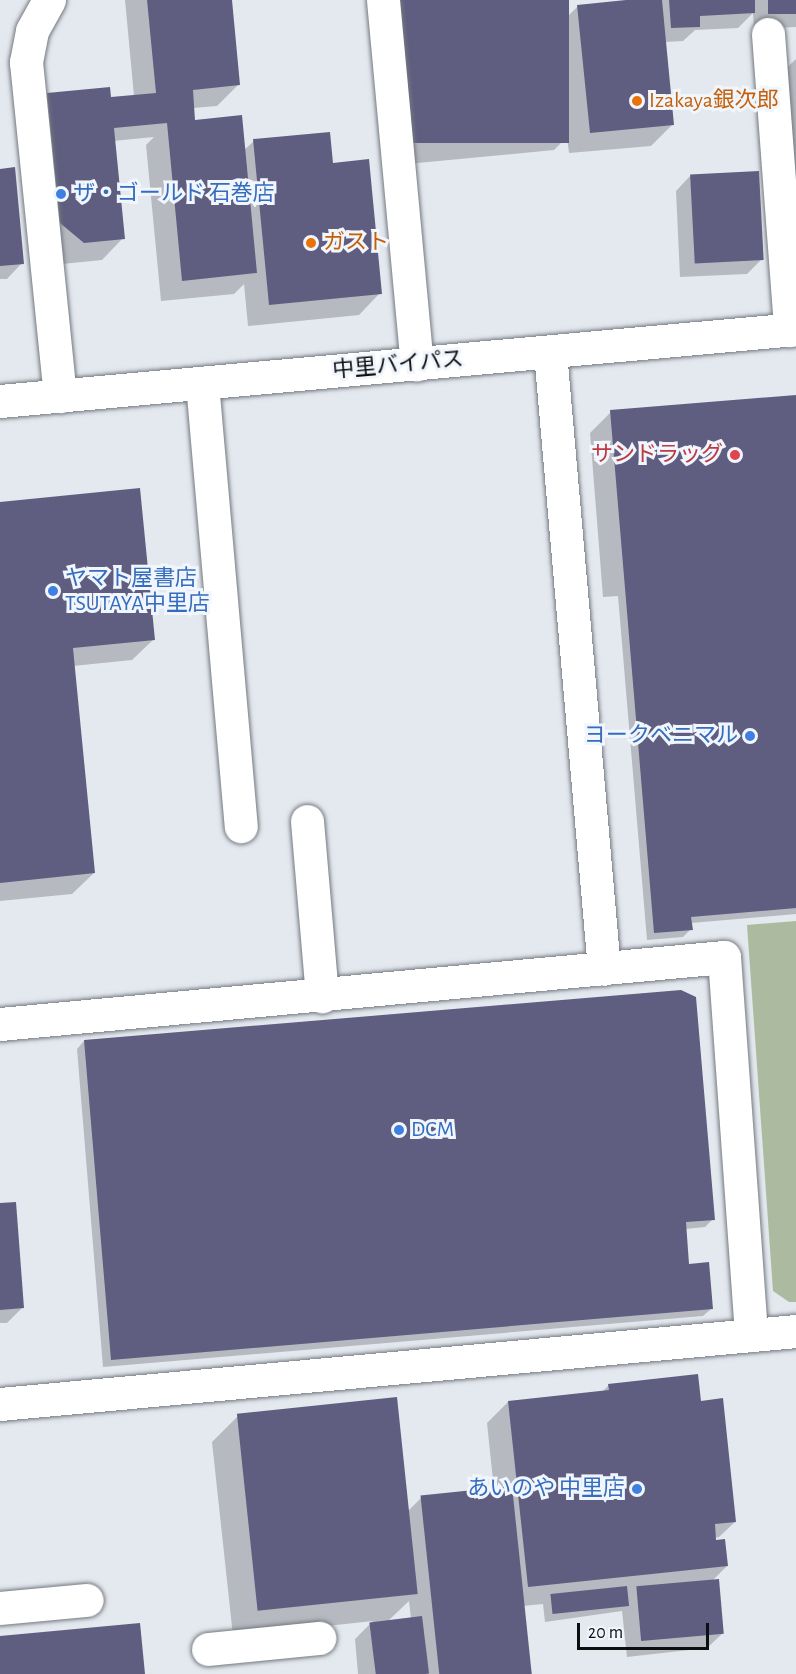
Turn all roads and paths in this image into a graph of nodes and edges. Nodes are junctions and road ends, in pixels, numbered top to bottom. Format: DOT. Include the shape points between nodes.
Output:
graph roads {
  1 [pos="49,0"];
  2 [pos="383,0"];
  3 [pos="768,34"];
  4 [pos="793,330"];
  5 [pos="550,352"];
  6 [pos="417,364"];
  7 [pos="202,383"];
  8 [pos="60,396"];
  9 [pos="0,401"];
  10 [pos="307,821"];
  11 [pos="241,826"];
  12 [pos="604,969"];
  13 [pos="322,996"];
  14 [pos="0,1024"];
  15 [pos="796,1331"];
  16 [pos="751,1335"];
  17 [pos="0,1404"];
  18 [pos="87,1600"];
  19 [pos="0,1608"];
  20 [pos="319,1638"];
  21 [pos="208,1649"];
  1 -- 8 [label="street" via="32,31 26,62"];
  2 -- 6 [label="street"];
  3 -- 4 [label="street"];
  4 -- 5 [label="street, 中里バイパス"];
  5 -- 6 [label="street, 中里バイパス"];
  5 -- 12 [label="street"];
  6 -- 7 [label="street, 中里バイパス"];
  7 -- 8 [label="street, 中里バイパス"];
  7 -- 11 [label="street"];
  8 -- 9 [label="street, 中里バイパス"];
  10 -- 13 [label="street"];
  12 -- 13 [label="street"];
  12 -- 16 [label="street" via="724,957"];
  13 -- 14 [label="street"];
  15 -- 16 [label="street"];
  16 -- 17 [label="street"];
  18 -- 19 [label="street"];
  20 -- 21 [label="street"];
}
